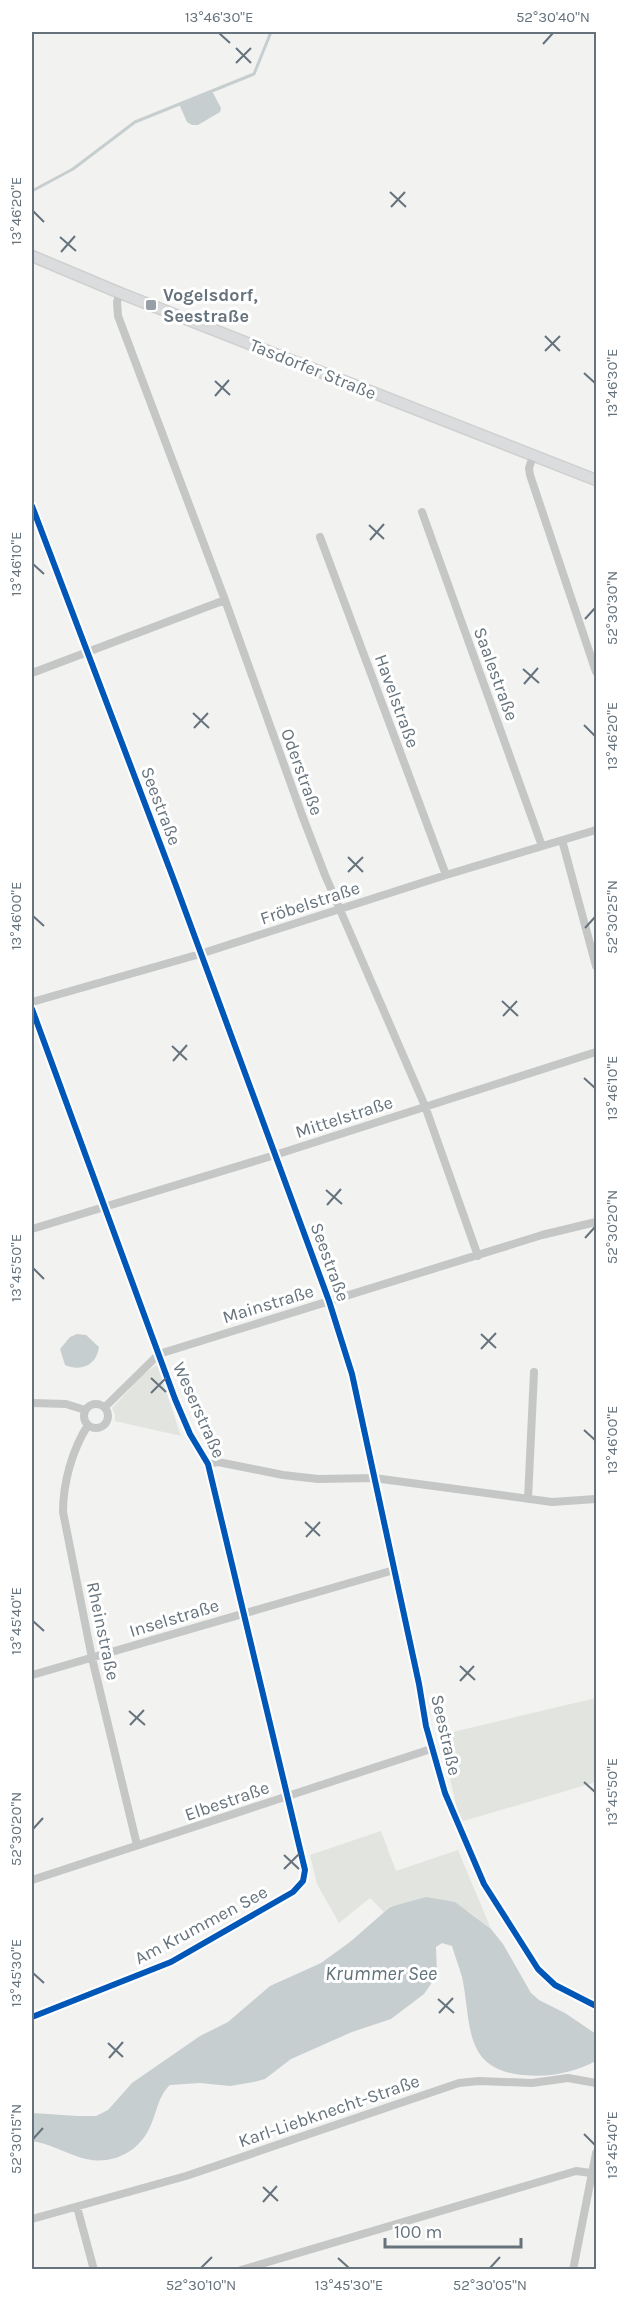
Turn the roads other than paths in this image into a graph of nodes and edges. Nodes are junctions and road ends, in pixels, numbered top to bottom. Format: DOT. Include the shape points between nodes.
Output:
graph roads {
  1 [pos="32,256"];
  2 [pos="120,293"];
  3 [pos="533,456"];
  4 [pos="597,480"];
  5 [pos="32,506"];
  6 [pos="422,512"];
  7 [pos="320,537"];
  8 [pos="225,600"];
  9 [pos="86,652"];
  10 [pos="597,672"];
  11 [pos="32,673"];
  12 [pos="597,830"];
  13 [pos="562,840"];
  14 [pos="542,846"];
  15 [pos="446,875"];
  16 [pos="340,909"];
  17 [pos="200,954"];
  18 [pos="597,966"];
  19 [pos="32,1002"];
  20 [pos="32,1009"];
  21 [pos="597,1052"];
  22 [pos="424,1107"];
  23 [pos="275,1155"];
  24 [pos="105,1206"];
  25 [pos="597,1222"];
  26 [pos="32,1229"];
  27 [pos="478,1256"];
  28 [pos="329,1301"];
  29 [pos="159,1354"];
  30 [pos="534,1372"];
  31 [pos="32,1403"];
  32 [pos="105,1407"];
  33 [pos="85,1410"];
  34 [pos="88,1425"];
  35 [pos="208,1464"];
  36 [pos="374,1478"];
  37 [pos="528,1498"];
  38 [pos="597,1499"];
  39 [pos="394,1570"];
  40 [pos="244,1612"];
  41 [pos="92,1658"];
  42 [pos="32,1675"];
  43 [pos="431,1749"];
  44 [pos="286,1796"];
  45 [pos="136,1845"];
  46 [pos="305,1870"];
  47 [pos="32,1880"];
  48 [pos="597,2006"];
  49 [pos="32,2018"];
  50 [pos="597,2083"];
  51 [pos="597,2153"];
  52 [pos="591,2173"];
  53 [pos="76,2207"];
  54 [pos="32,2219"];
  55 [pos="94,2270"];
  56 [pos="240,2270"];
  57 [pos="573,2270"];
  1 -- 2 [label="main road, Tasdorfer Straße"];
  2 -- 3 [label="main road, Tasdorfer Straße"];
  2 -- 8 [label="street, Oderstraße" via="118,316"];
  3 -- 4 [label="main road, Tasdorfer Straße"];
  3 -- 10 [label="street" via="530,475"];
  5 -- 9 [label="street, Seestraße"];
  6 -- 14 [label="street, Saalestraße"];
  7 -- 15 [label="street, Havelstraße"];
  8 -- 9 [label="street"];
  8 -- 16 [label="street, Oderstraße"];
  9 -- 11 [label="street"];
  9 -- 17 [label="street, Seestraße"];
  12 -- 13 [label="street, Fröbelstraße"];
  13 -- 14 [label="street, Fröbelstraße"];
  13 -- 18 [label="street"];
  14 -- 15 [label="street, Fröbelstraße"];
  15 -- 16 [label="street, Fröbelstraße"];
  16 -- 17 [label="street, Fröbelstraße"];
  16 -- 22 [label="street, Oderstraße"];
  17 -- 19 [label="street, Fröbelstraße"];
  17 -- 23 [label="street, Seestraße"];
  20 -- 24 [label="street, Weserstraße"];
  21 -- 22 [label="street, Mittelstraße"];
  22 -- 23 [label="street, Mittelstraße"];
  22 -- 27 [label="street, Oderstraße"];
  23 -- 24 [label="street, Mittelstraße"];
  23 -- 28 [label="street, Seestraße"];
  24 -- 26 [label="street, Mittelstraße"];
  24 -- 29 [label="street, Weserstraße"];
  25 -- 27 [label="street, Mainstraße"];
  27 -- 28 [label="street, Mainstraße"];
  28 -- 29 [label="street, Mainstraße"];
  28 -- 36 [label="street, Seestraße" via="352,1374"];
  29 -- 32 [label="street, Mainstraße"];
  29 -- 35 [label="street, Weserstraße" via="190,1434"];
  30 -- 37 [label="street"];
  31 -- 33 [label="street" via="66,1404"];
  32 -- 33 [label="street" via="94,1404"];
  32 -- 34 [label="street" via="109,1418 105,1425"];
  33 -- 34 [label="street"];
  34 -- 41 [label="street, Rheinstraße" via="68,1473 63,1497 66,1531"];
  35 -- 36 [label="street" via="218,1462 318,1479"];
  35 -- 40 [label="street, Weserstraße"];
  36 -- 37 [label="street"];
  36 -- 39 [label="street, Seestraße"];
  37 -- 38 [label="street" via="564,1502"];
  39 -- 40 [label="street, Inselstraße"];
  39 -- 43 [label="street, Seestraße"];
  40 -- 41 [label="street, Inselstraße"];
  40 -- 44 [label="street, Weserstraße"];
  41 -- 42 [label="street, Inselstraße"];
  41 -- 45 [label="street, Rheinstraße"];
  43 -- 44 [label="street, Elbestraße"];
  43 -- 48 [label="street, Seestraße" via="463,1837 495,1902 545,1977"];
  44 -- 45 [label="street, Elbestraße"];
  44 -- 46 [label="street, Weserstraße"];
  45 -- 47 [label="street, Elbestraße"];
  46 -- 49 [label="street, Am Krummen See" via="303,1881 293,1892 171,1962"];
  50 -- 53 [label="street, Karl-Liebknecht-Straße" via="568,2078 523,2084 459,2083 186,2176"];
  51 -- 52 [label="street"];
  52 -- 56 [label="street" via="576,2171"];
  52 -- 57 [label="street"];
  53 -- 54 [label="street, Karl-Liebknecht-Straße"];
  53 -- 55 [label="street"];
}
